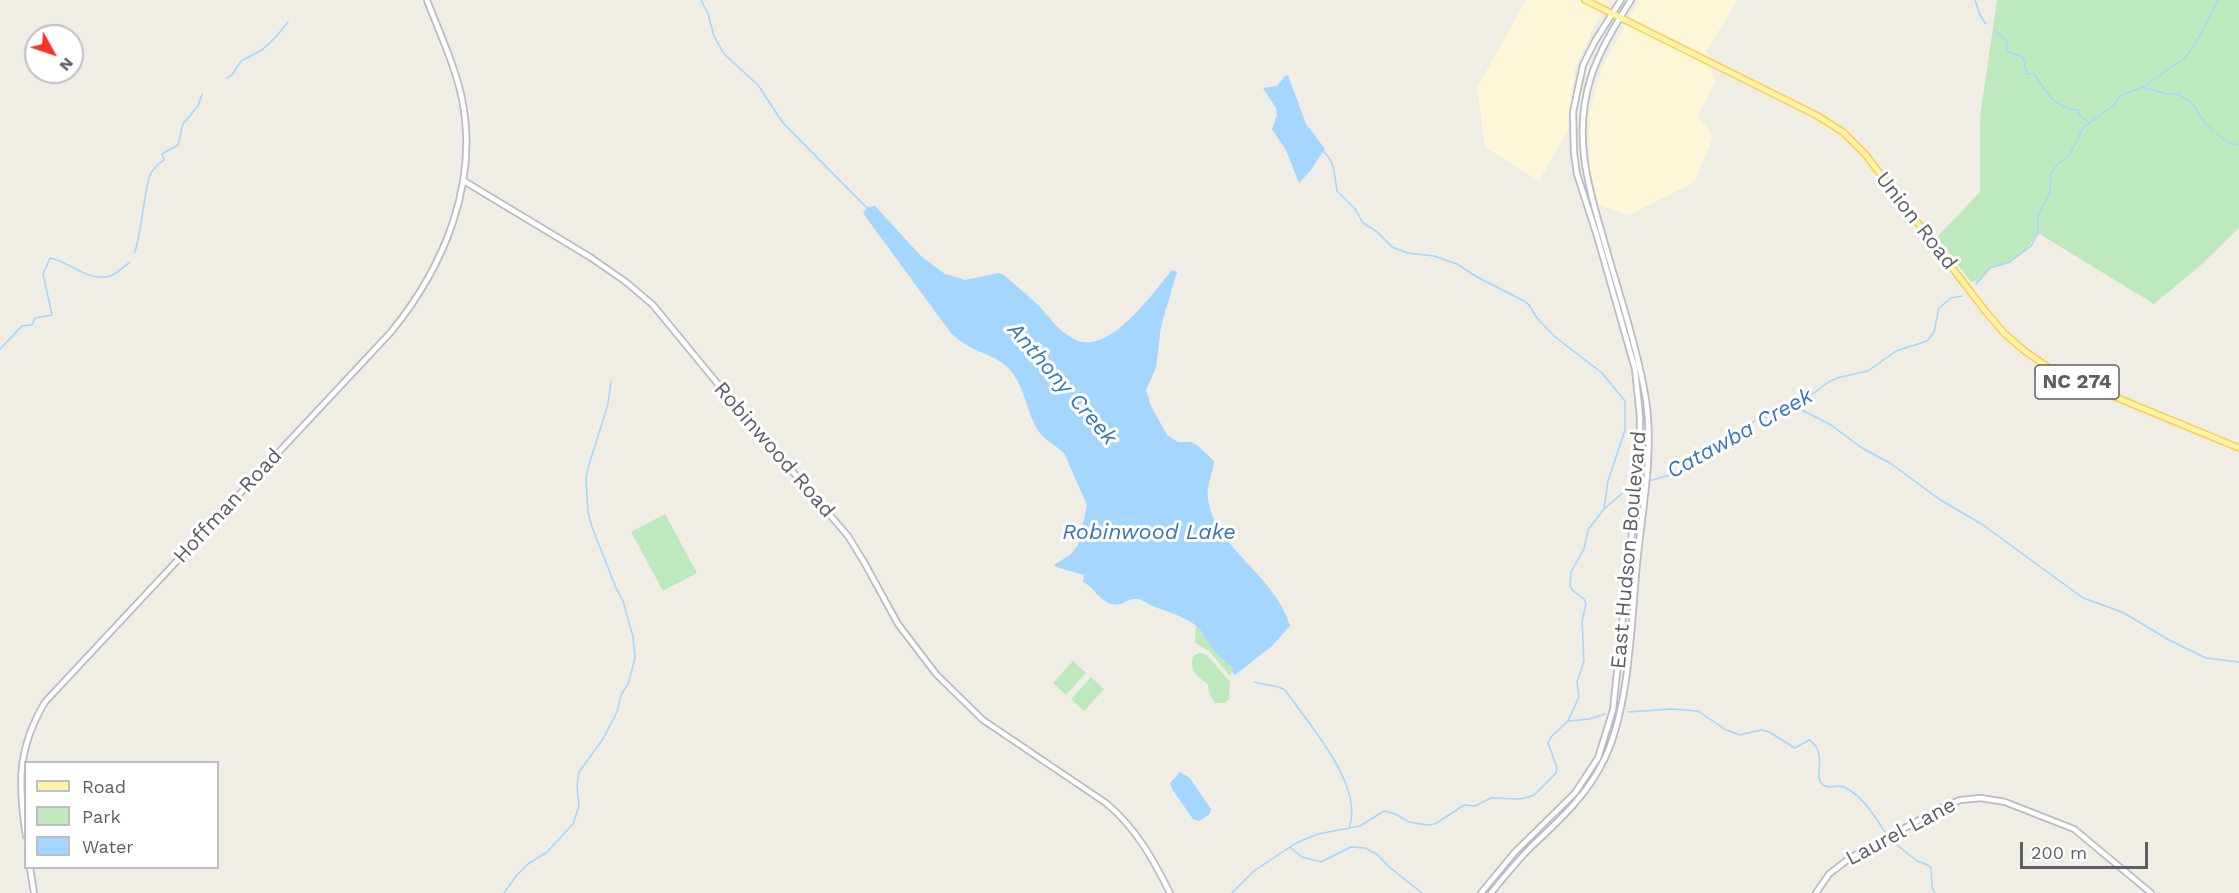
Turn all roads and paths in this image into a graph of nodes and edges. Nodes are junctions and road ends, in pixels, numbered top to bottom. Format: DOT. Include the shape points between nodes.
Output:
graph roads {
  1 [pos="427,0"];
  2 [pos="1585,0"];
  3 [pos="1621,0"];
  4 [pos="1631,0"];
  5 [pos="1612,15"];
  6 [pos="1620,18"];
  7 [pos="464,181"];
  8 [pos="2239,448"];
  9 [pos="24,819"];
  10 [pos="30,869"];
  11 [pos="34,893"];
  12 [pos="1170,893"];
  13 [pos="1481,893"];
  14 [pos="1491,893"];
  15 [pos="1816,893"];
  16 [pos="2151,893"];
  1 -- 7 [label="main road" via="462,102 467,139"];
  2 -- 5 [label="main road, Union Road / NC 274"];
  3 -- 5 [label="main road, East Hudson Boulevard"];
  4 -- 6 [label="main road, East Hudson Boulevard"];
  5 -- 6 [label="main road, Union Road / NC 274"];
  5 -- 13 [label="main road, East Hudson Boulevard" via="1582,69 1574,106 1574,153 1580,187 1635,369 1641,424 1613,710 1598,758 1575,794 1515,852"];
  6 -- 8 [label="main road, Union Road / NC 274" via="1843,132 1865,154 1997,325 2037,360 2079,383"];
  6 -- 14 [label="main road, East Hudson Boulevard" via="1592,75 1582,149 1589,190 1645,398 1648,434 1623,696 1610,749 1582,797"];
  7 -- 9 [label="main road, Hoffman Road" via="443,248 400,321 45,702 30,731 21,765"];
  7 -- 12 [label="main road, Robinwood Road" via="590,257 653,305 848,536 898,624 936,674 983,720 1120,816 1145,847"];
  10 -- 11 [label="main road"];
  15 -- 16 [label="main road, Laurel Lane" via="1829,874 1850,858 1942,807 1980,798 2005,802 2074,829"];
}
